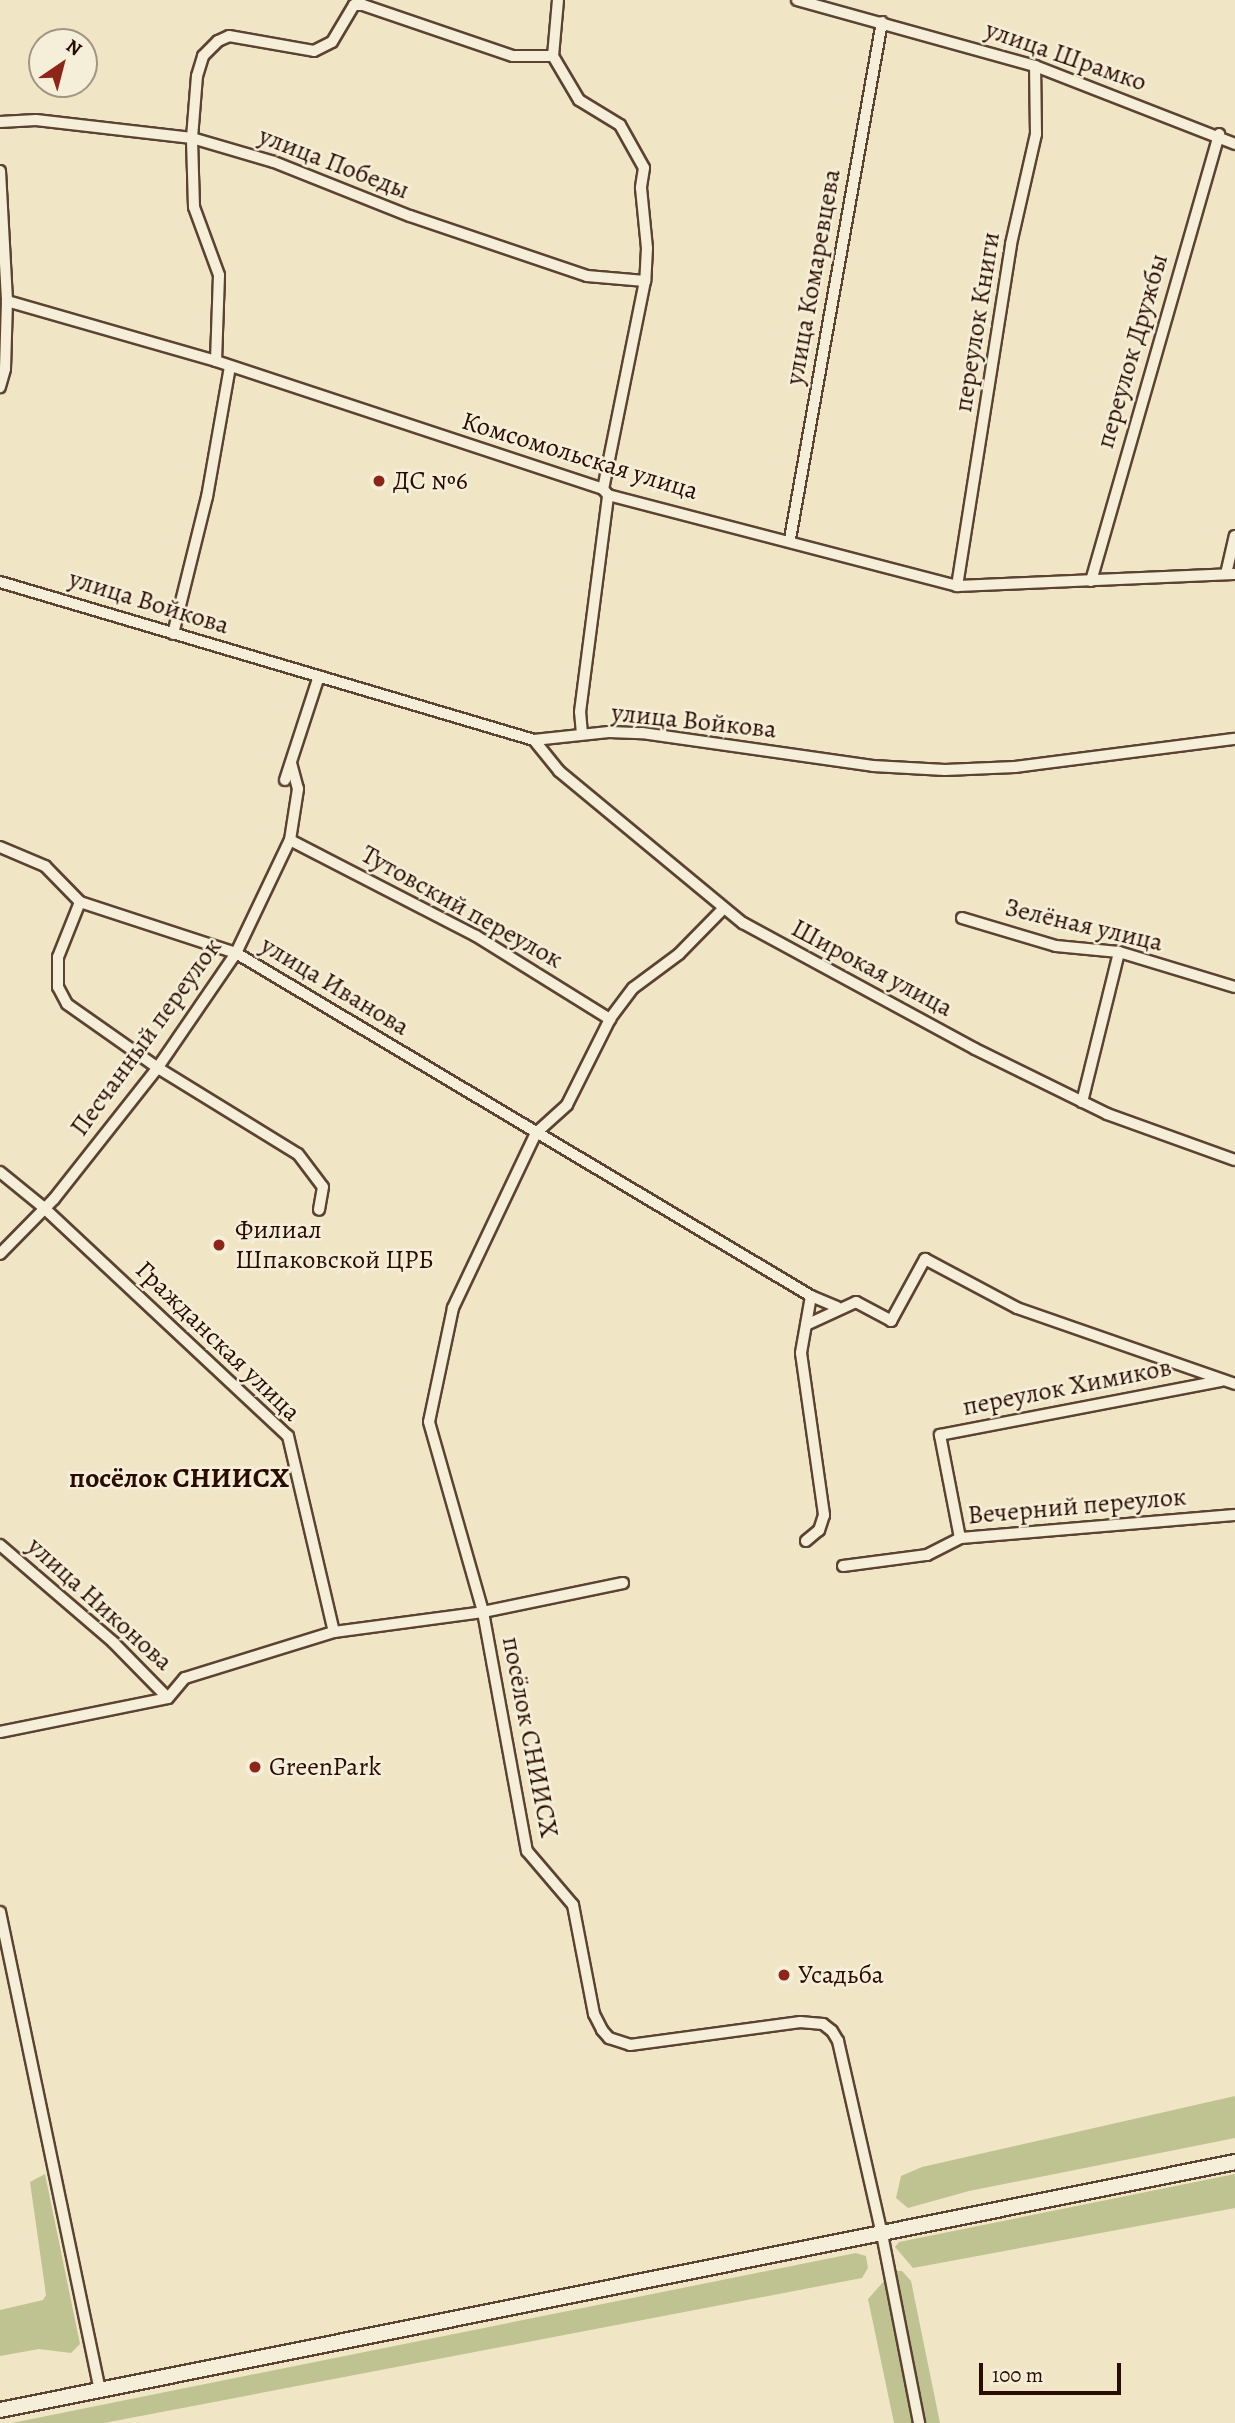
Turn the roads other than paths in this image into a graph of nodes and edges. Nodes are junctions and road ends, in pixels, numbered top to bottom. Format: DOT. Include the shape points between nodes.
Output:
graph roads {
  1 [pos="558,0"];
  2 [pos="797,0"];
  3 [pos="881,22"];
  4 [pos="553,56"];
  5 [pos="1035,66"];
  6 [pos="0,122"];
  7 [pos="1219,134"];
  8 [pos="192,138"];
  9 [pos="1235,144"];
  10 [pos="0,171"];
  11 [pos="2,265"];
  12 [pos="645,281"];
  13 [pos="7,300"];
  14 [pos="216,361"];
  15 [pos="230,367"];
  16 [pos="0,387"];
  17 [pos="606,492"];
  18 [pos="1235,536"];
  19 [pos="790,539"];
  20 [pos="1231,574"];
  21 [pos="1091,581"];
  22 [pos="0,582"];
  23 [pos="957,586"];
  24 [pos="173,634"];
  25 [pos="319,676"];
  26 [pos="582,734"];
  27 [pos="1235,738"];
  28 [pos="534,740"];
  29 [pos="291,763"];
  30 [pos="285,780"];
  31 [pos="290,840"];
  32 [pos="0,847"];
  33 [pos="80,902"];
  34 [pos="723,909"];
  35 [pos="962,918"];
  36 [pos="1119,952"];
  37 [pos="236,953"];
  38 [pos="1235,987"];
  39 [pos="610,1019"];
  40 [pos="158,1068"];
  41 [pos="1082,1102"];
  42 [pos="536,1133"];
  43 [pos="1235,1160"];
  44 [pos="0,1172"];
  45 [pos="43,1207"];
  46 [pos="319,1210"];
  47 [pos="0,1254"];
  48 [pos="811,1296"];
  49 [pos="837,1307"];
  50 [pos="806,1325"];
  51 [pos="1223,1381"];
  52 [pos="1235,1384"];
  53 [pos="1235,1515"];
  54 [pos="960,1538"];
  55 [pos="806,1541"];
  56 [pos="0,1545"];
  57 [pos="843,1566"];
  58 [pos="624,1583"];
  59 [pos="483,1612"];
  60 [pos="334,1632"];
  61 [pos="168,1698"];
  62 [pos="0,1732"];
  63 [pos="0,1912"];
  64 [pos="1235,2162"];
  65 [pos="882,2234"];
  66 [pos="100,2389"];
  67 [pos="0,2410"];
  68 [pos="919,2423"];
  1 -- 4 [label="street"];
  2 -- 3 [label="street, улица Шрамко"];
  3 -- 5 [label="street, улица Шрамко"];
  3 -- 19 [label="street, улица Комаревцева"];
  4 -- 8 [label="street" via="513,56 374,7 354,5 332,42 314,51 229,36 218,41 203,56 197,76"];
  4 -- 12 [label="street" via="579,100 620,125 638,150 644,169"];
  5 -- 7 [label="street, улица Шрамко"];
  5 -- 23 [label="street, переулок Книги" via="1036,134 1011,244"];
  6 -- 8 [label="street, улица Победы" via="36,120"];
  7 -- 9 [label="street, улица Шрамко"];
  7 -- 21 [label="street, переулок Дружбы"];
  8 -- 12 [label="street, улица Победы" via="274,162 410,216 587,276"];
  8 -- 14 [label="street" via="194,207 219,275"];
  10 -- 11 [label="street"];
  11 -- 13 [label="street"];
  12 -- 17 [label="street"];
  13 -- 14 [label="street, Комсомольская улица"];
  13 -- 16 [label="street" via="5,369"];
  14 -- 15 [label="street, Комсомольская улица"];
  15 -- 17 [label="street, Комсомольская улица"];
  15 -- 24 [label="street" via="210,484"];
  17 -- 19 [label="street, Комсомольская улица"];
  17 -- 26 [label="street" via="580,712"];
  18 -- 20 [label="street"];
  19 -- 23 [label="street, Комсомольская улица"];
  20 -- 21 [label="street, Комсомольская улица"];
  21 -- 23 [label="street, Комсомольская улица"];
  22 -- 24 [label="street, улица Войкова"];
  24 -- 25 [label="street, улица Войкова"];
  25 -- 28 [label="street, улица Войкова"];
  25 -- 29 [label="street"];
  26 -- 27 [label="street, улица Войкова" via="642,733 860,764 945,770 1015,767"];
  26 -- 28 [label="street, улица Войкова"];
  28 -- 34 [label="street, Широкая улица" via="559,771"];
  29 -- 30 [label="street"];
  29 -- 31 [label="street, Песчанный переулок" via="298,789"];
  31 -- 37 [label="street, Песчанный переулок"];
  31 -- 39 [label="street, Тутовский переулок" via="476,936"];
  32 -- 33 [label="street, улица Иванова" via="45,866"];
  33 -- 37 [label="street, улица Иванова"];
  33 -- 40 [label="street" via="58,957 58,987 67,1004"];
  34 -- 39 [label="street" via="679,954 634,988"];
  34 -- 41 [label="street, Широкая улица" via="786,948"];
  35 -- 36 [label="street, Зелёная улица" via="1056,946"];
  36 -- 38 [label="street, Зелёная улица"];
  36 -- 41 [label="street"];
  37 -- 40 [label="street, Песчанный переулок"];
  37 -- 42 [label="street, улица Иванова"];
  39 -- 42 [label="street" via="567,1105"];
  40 -- 45 [label="street, Песчанный переулок"];
  40 -- 46 [label="street" via="298,1154 323,1186"];
  41 -- 43 [label="street, Широкая улица" via="1147,1132"];
  42 -- 48 [label="street, улица Иванова"];
  42 -- 59 [label="street, посёлок СНИИСХ" via="453,1308 429,1422"];
  44 -- 45 [label="street, Гражданская улица"];
  45 -- 47 [label="street"];
  45 -- 60 [label="street, Гражданская улица" via="288,1436"];
  48 -- 49 [label="street, улица Иванова"];
  48 -- 50 [label="street"];
  49 -- 50 [label="street"];
  49 -- 51 [label="street, улица Иванова" via="856,1302 891,1321 925,1259 1017,1308"];
  50 -- 55 [label="street" via="801,1353 824,1516 819,1530"];
  51 -- 52 [label="street"];
  51 -- 54 [label="street, переулок Химиков" via="940,1435"];
  53 -- 54 [label="street, Вечерний переулок"];
  54 -- 57 [label="street, Вечерний переулок" via="927,1555"];
  56 -- 61 [label="street, улица Никонова" via="113,1642"];
  58 -- 59 [label="street, посёлок СНИИСХ"];
  59 -- 60 [label="street, посёлок СНИИСХ"];
  59 -- 65 [label="street, посёлок СНИИСХ" via="527,1851 573,1905 594,2014 602,2030 609,2038 631,2045 800,2021 823,2024 838,2040"];
  60 -- 61 [label="street, посёлок СНИИСХ" via="185,1678"];
  61 -- 62 [label="street"];
  63 -- 66 [label="street"];
  64 -- 65 [label="street"];
  65 -- 66 [label="street"];
  65 -- 68 [label="street, посёлок СНИИСХ"];
  66 -- 67 [label="street"];
}
